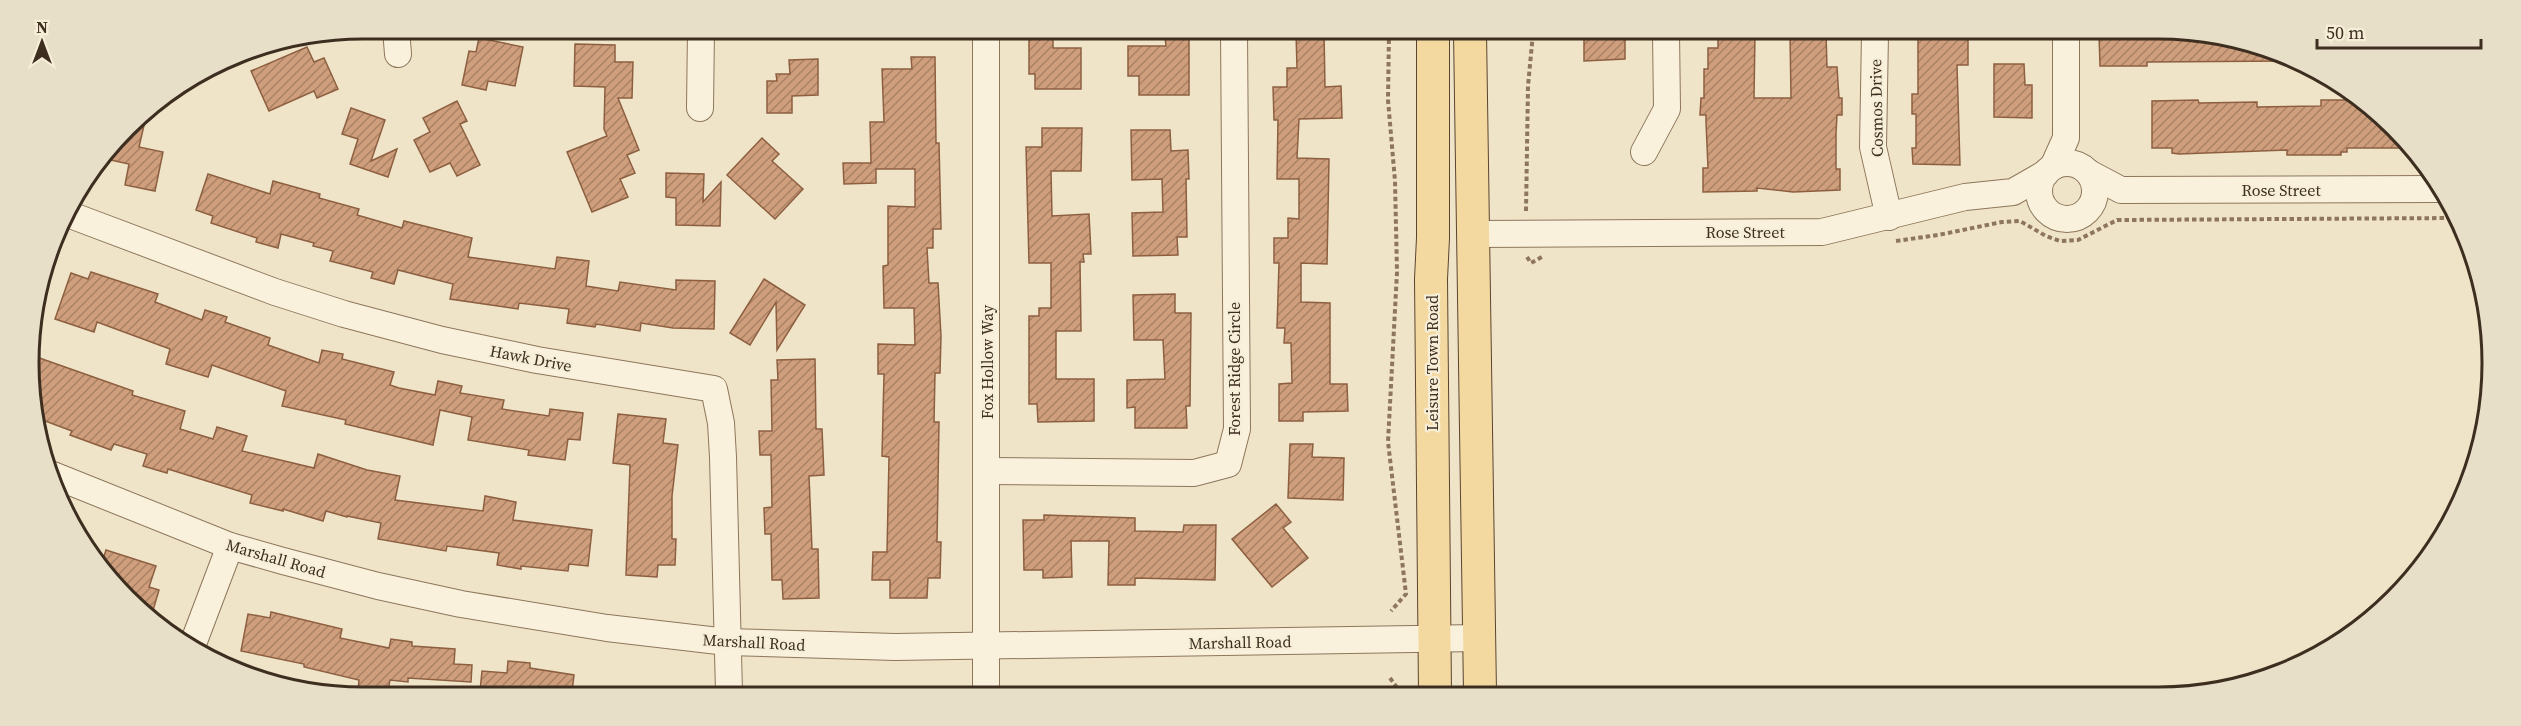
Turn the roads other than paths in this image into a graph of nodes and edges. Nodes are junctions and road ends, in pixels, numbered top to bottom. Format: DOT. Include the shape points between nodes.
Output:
graph roads {
  1 [pos="397,39"];
  2 [pos="701,39"];
  3 [pos="986,39"];
  4 [pos="1234,39"];
  5 [pos="1432,39"];
  6 [pos="1470,39"];
  7 [pos="1666,39"];
  8 [pos="1875,39"];
  9 [pos="2066,39"];
  10 [pos="398,54"];
  11 [pos="700,108"];
  12 [pos="2066,138"];
  13 [pos="1644,152"];
  14 [pos="2049,170"];
  15 [pos="2085,170"];
  16 [pos="2431,189"];
  17 [pos="2121,190"];
  18 [pos="2013,192"];
  19 [pos="2043,206"];
  20 [pos="2089,209"];
  21 [pos="74,216"];
  22 [pos="1890,229"];
  23 [pos="1474,234"];
  24 [pos="987,471"];
  25 [pos="61,479"];
  26 [pos="230,546"];
  27 [pos="1479,638"];
  28 [pos="195,640"];
  29 [pos="1434,640"];
  30 [pos="727,642"];
  31 [pos="986,645"];
  32 [pos="729,687"];
  33 [pos="986,687"];
  34 [pos="1435,687"];
  35 [pos="1480,687"];
  1 -- 10 [label="street"];
  2 -- 11 [label="street"];
  3 -- 24 [label="street, Fox Hollow Way"];
  4 -- 24 [label="street, Forest Ridge Circle" via="1237,429 1228,464 1194,473"];
  5 -- 29 [label="main road, Leisure Town Road"];
  6 -- 23 [label="main road"];
  7 -- 13 [label="street" via="1667,109"];
  8 -- 22 [label="street, Cosmos Drive" via="1873,147"];
  9 -- 12 [label="street"];
  12 -- 14 [label="street"];
  12 -- 15 [label="street"];
  14 -- 15 [label="street" via="2072,164"];
  14 -- 18 [label="street, Rose Street"];
  14 -- 19 [label="street" via="2039,189"];
  15 -- 17 [label="street, Rose Street"];
  15 -- 20 [label="street" via="2096,191"];
  16 -- 17 [label="street, Rose Street"];
  17 -- 20 [label="street"];
  18 -- 19 [label="street"];
  18 -- 22 [label="street, Rose Street" via="1965,197"];
  19 -- 20 [label="street" via="2049,213 2066,219 2074,219"];
  21 -- 30 [label="street, Hawk Drive" via="275,292 366,320 537,360 714,389 723,457"];
  22 -- 23 [label="street, Rose Street"];
  23 -- 27 [label="main road"];
  24 -- 31 [label="street, Fox Hollow Way"];
  25 -- 26 [label="street, Marshall Road"];
  26 -- 28 [label="street"];
  26 -- 30 [label="street, Marshall Road" via="461,604 607,628"];
  27 -- 29 [label="street, Marshall Road"];
  27 -- 35 [label="main road"];
  29 -- 31 [label="street, Marshall Road"];
  29 -- 34 [label="main road, Leisure Town Road"];
  30 -- 31 [label="street, Marshall Road" via="895,647"];
  30 -- 32 [label="street, Hawk Drive"];
  31 -- 33 [label="street, Fox Hollow Way"];
}
